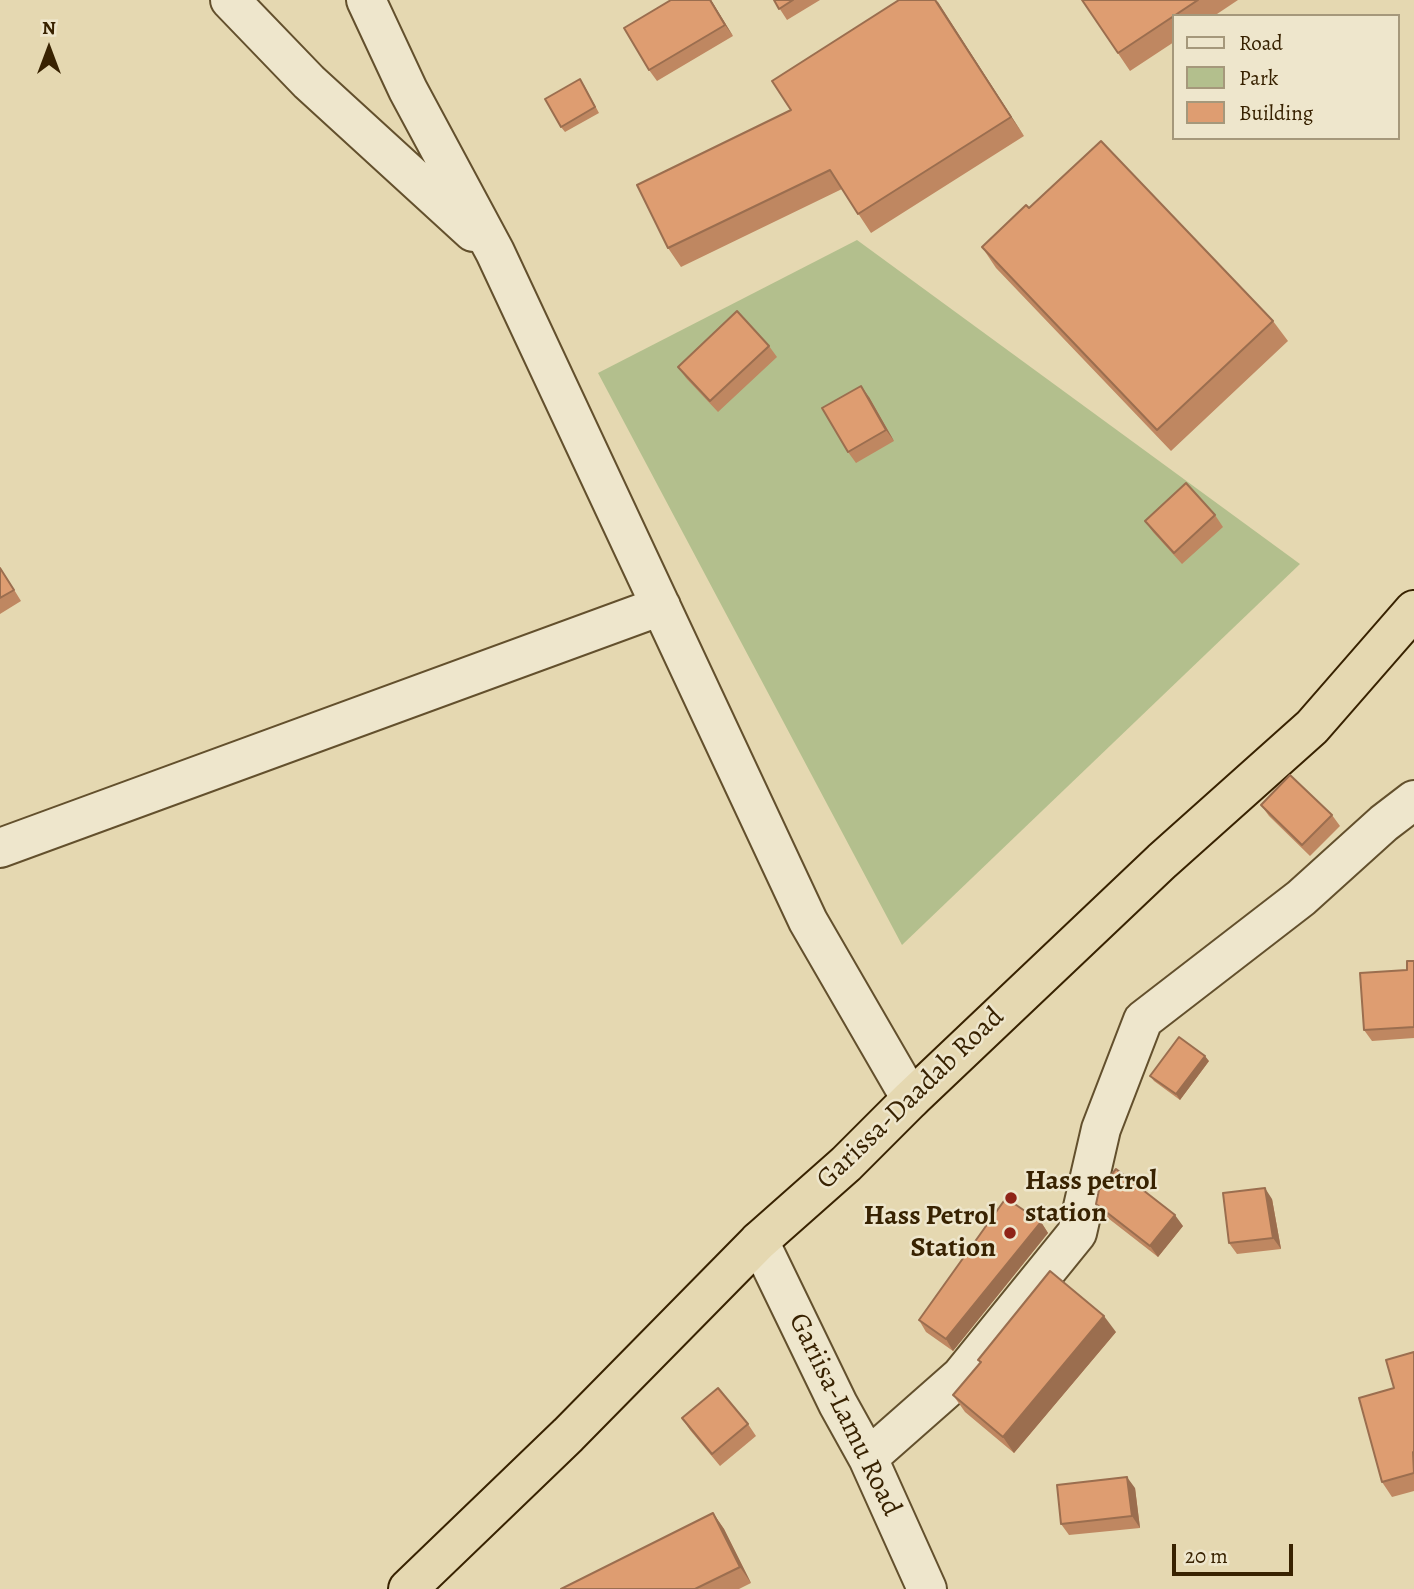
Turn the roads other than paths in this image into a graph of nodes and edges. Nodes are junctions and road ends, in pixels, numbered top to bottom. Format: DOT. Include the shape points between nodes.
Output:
graph roads {
  1 [pos="230,0"];
  2 [pos="366,0"];
  3 [pos="495,252"];
  4 [pos="660,606"];
  5 [pos="1414,610"];
  6 [pos="1414,800"];
  7 [pos="0,848"];
  8 [pos="911,1099"];
  9 [pos="758,1241"];
  10 [pos="868,1458"];
  11 [pos="408,1589"];
  12 [pos="927,1589"];
  1 -- 3 [label="street" via="309,82"];
  2 -- 3 [label="street" via="414,102"];
  3 -- 4 [label="street"];
  4 -- 7 [label="street"];
  4 -- 8 [label="street" via="808,921"];
  5 -- 8 [label="highway, Garissa-Daadab Road" via="1312,727 1162,861"];
  6 -- 10 [label="street" via="1301,898 1143,1020 1101,1129 1077,1233 961,1376"];
  8 -- 9 [label="highway, Garissa-Daadab Road"];
  9 -- 10 [label="street, Gariisa-Lamu Road"];
  9 -- 11 [label="highway, Garissa-Daadab Road" via="568,1435"];
  10 -- 12 [label="street, Gariisa-Lamu Road"];
}
